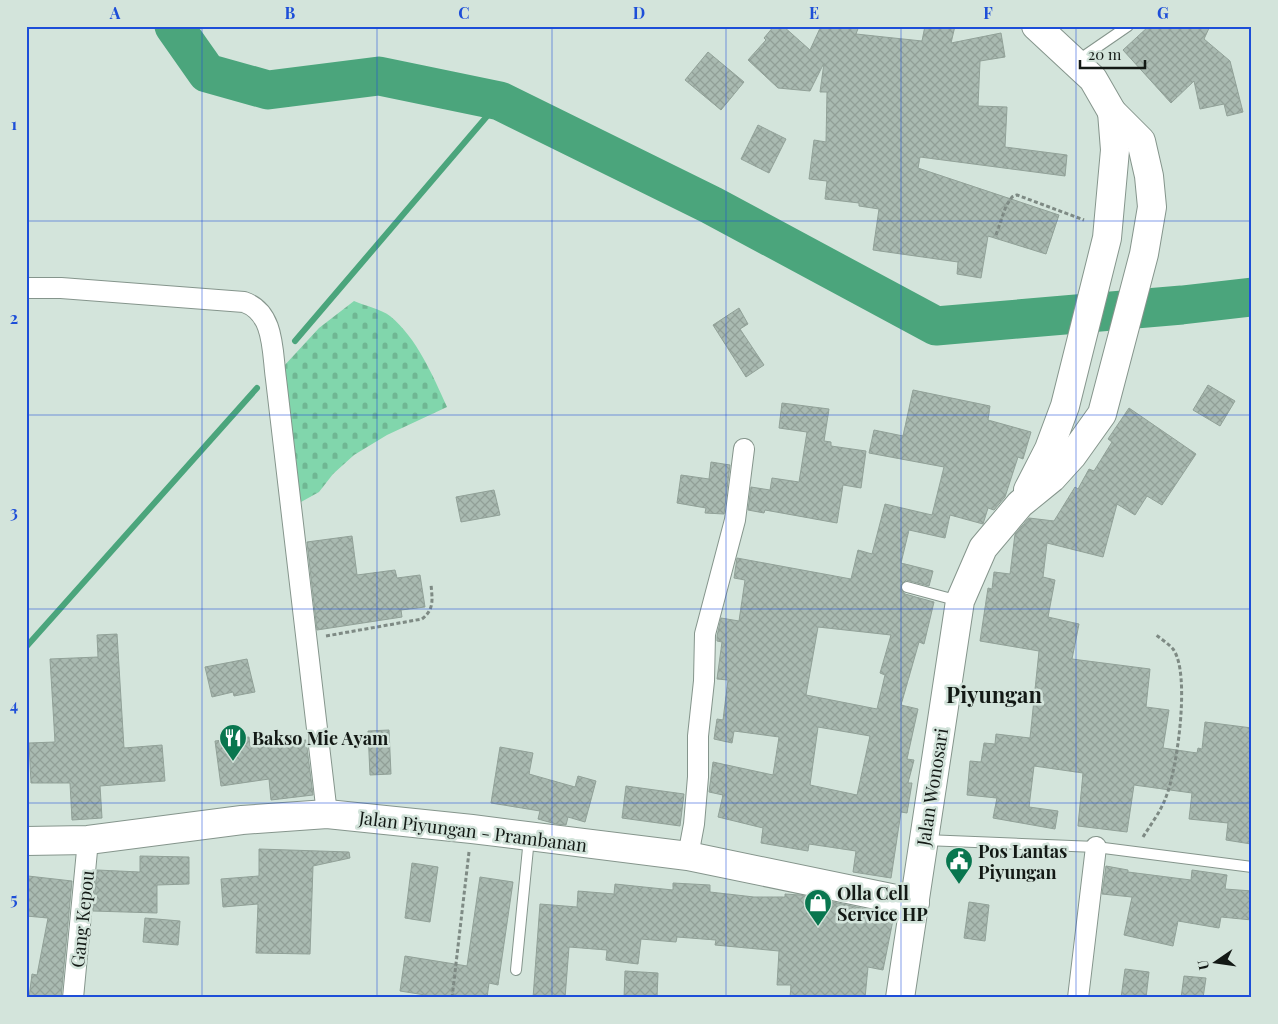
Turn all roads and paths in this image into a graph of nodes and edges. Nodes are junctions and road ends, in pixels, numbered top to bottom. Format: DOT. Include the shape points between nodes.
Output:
graph roads {
  1 [pos="1036,26"];
  2 [pos="1128,26"];
  3 [pos="1076,62"];
  4 [pos="1112,112"];
  5 [pos="1107,233"];
  6 [pos="996,235"];
  7 [pos="26,288"];
  8 [pos="744,449"];
  9 [pos="1020,504"];
  10 [pos="431,584"];
  11 [pos="907,587"];
  12 [pos="960,601"];
  13 [pos="1155,634"];
  14 [pos="306,640"];
  15 [pos="327,814"];
  16 [pos="472,829"];
  17 [pos="529,837"];
  18 [pos="88,840"];
  19 [pos="924,840"];
  20 [pos="26,842"];
  21 [pos="1096,847"];
  22 [pos="1135,850"];
  23 [pos="688,856"];
  24 [pos="1252,867"];
  25 [pos="915,903"];
  26 [pos="516,970"];
  27 [pos="74,998"];
  28 [pos="452,998"];
  29 [pos="900,998"];
  30 [pos="1078,998"];
  1 -- 3 [label="main road"];
  2 -- 3 [label="lane"];
  3 -- 4 [label="main road" via="1094,79"];
  4 -- 5 [label="main road, Jalan Wonosari" via="1115,150"];
  4 -- 9 [label="main road, Jalan Wonosari" via="1141,141 1149,176 1152,207 1144,254 1102,414 1052,478"];
  5 -- 6 [label="path" via="1017,196 1012,197 1006,206"];
  5 -- 9 [label="main road, Jalan Wonosari" via="1065,406 1049,449"];
  7 -- 14 [label="street" via="244,302 262,312 268,324 276,379"];
  8 -- 23 [label="street" via="735,520 705,634 698,777"];
  9 -- 12 [label="main road, Jalan Wonosari" via="983,548"];
  10 -- 14 [label="path" via="432,606 422,619"];
  11 -- 12 [label="lane"];
  12 -- 19 [label="main road, Jalan Wonosari"];
  13 -- 22 [label="path" via="1174,650 1180,673 1182,706 1174,767 1166,797"];
  14 -- 15 [label="street"];
  15 -- 16 [label="main road, Jalan Piyungan - Prambanan"];
  15 -- 18 [label="main road, Jalan Piyungan - Prambanan" via="242,820"];
  16 -- 17 [label="main road, Jalan Piyungan - Prambanan"];
  16 -- 28 [label="path"];
  17 -- 23 [label="main road, Jalan Piyungan - Prambanan"];
  17 -- 26 [label="lane"];
  18 -- 20 [label="main road, Jalan Piyungan - Prambanan"];
  18 -- 27 [label="street, Gang Kepou"];
  19 -- 21 [label="lane"];
  19 -- 25 [label="main road, Jalan Wonosari"];
  21 -- 22 [label="lane"];
  21 -- 30 [label="street"];
  22 -- 24 [label="lane"];
  23 -- 25 [label="main road, Jalan Piyungan - Prambanan"];
  25 -- 29 [label="main road, Jalan Wonosari"];
}
